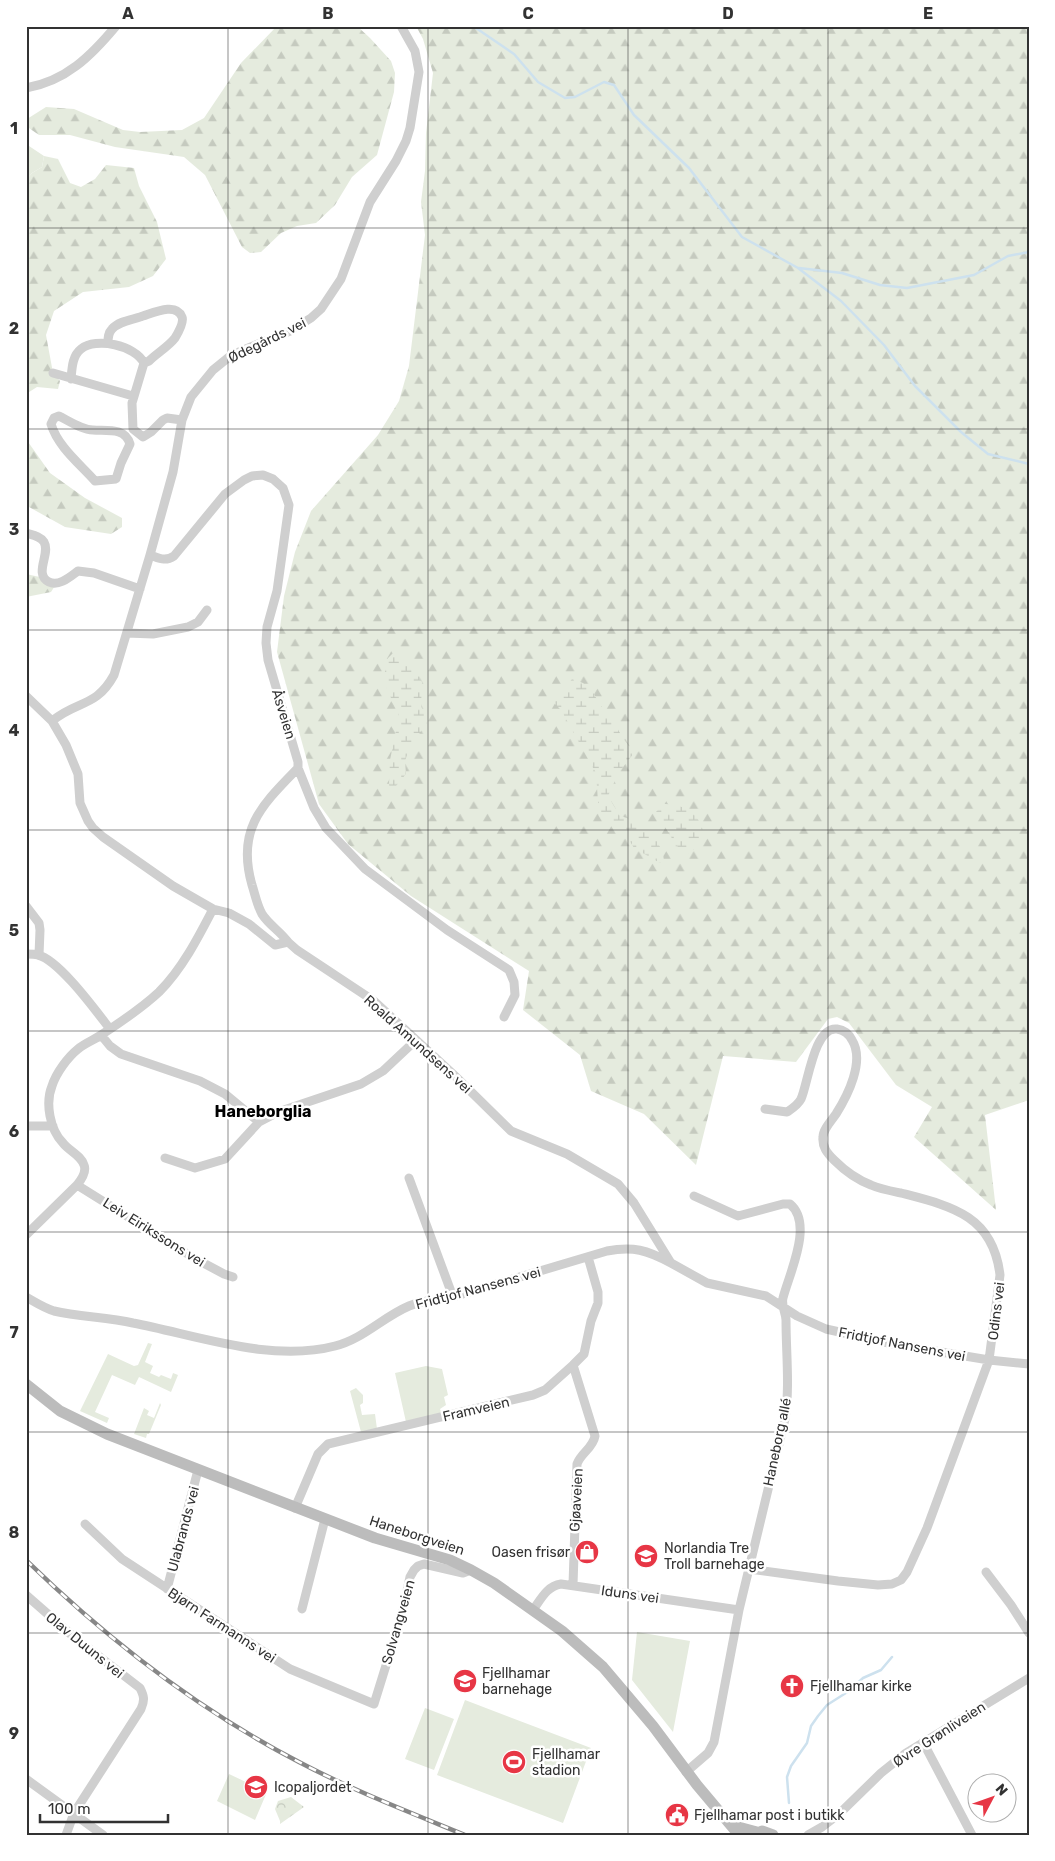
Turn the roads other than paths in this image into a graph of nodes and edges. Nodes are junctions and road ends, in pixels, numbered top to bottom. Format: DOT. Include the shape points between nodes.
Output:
graph roads {
  1 [pos="116,26"];
  2 [pos="402,26"];
  3 [pos="26,88"];
  4 [pos="108,343"];
  5 [pos="144,363"];
  6 [pos="53,373"];
  7 [pos="70,378"];
  8 [pos="133,396"];
  9 [pos="182,420"];
  10 [pos="132,435"];
  11 [pos="26,533"];
  12 [pos="150,555"];
  13 [pos="140,589"];
  14 [pos="207,610"];
  15 [pos="127,633"];
  16 [pos="26,696"];
  17 [pos="52,721"];
  18 [pos="298,768"];
  19 [pos="26,906"];
  20 [pos="213,909"];
  21 [pos="288,942"];
  22 [pos="26,954"];
  23 [pos="39,955"];
  24 [pos="504,1017"];
  25 [pos="110,1029"];
  26 [pos="101,1035"];
  27 [pos="416,1040"];
  28 [pos="765,1108"];
  29 [pos="259,1122"];
  30 [pos="26,1126"];
  31 [pos="53,1126"];
  32 [pos="165,1158"];
  33 [pos="410,1178"];
  34 [pos="77,1186"];
  35 [pos="694,1196"];
  36 [pos="26,1235"];
  37 [pos="588,1257"];
  38 [pos="670,1261"];
  39 [pos="233,1277"];
  40 [pos="26,1297"];
  41 [pos="453,1297"];
  42 [pos="783,1306"];
  43 [pos="989,1360"];
  44 [pos="1029,1364"];
  45 [pos="574,1365"];
  46 [pos="26,1384"];
  47 [pos="198,1470"];
  48 [pos="295,1508"];
  49 [pos="325,1519"];
  50 [pos="84,1524"];
  51 [pos="749,1569"];
  52 [pos="471,1570"];
  53 [pos="986,1572"];
  54 [pos="573,1585"];
  55 [pos="167,1589"];
  56 [pos="26,1595"];
  57 [pos="302,1608"];
  58 [pos="533,1610"];
  59 [pos="739,1610"];
  60 [pos="1029,1633"];
  61 [pos="1029,1678"];
  62 [pos="374,1704"];
  63 [pos="923,1742"];
  64 [pos="686,1772"];
  65 [pos="26,1779"];
  66 [pos="74,1813"];
  67 [pos="726,1819"];
  68 [pos="755,1833"];
  69 [pos="811,1834"];
  70 [pos="66,1835"];
  71 [pos="104,1835"];
  72 [pos="738,1835"];
  73 [pos="773,1835"];
  74 [pos="972,1835"];
  1 -- 3 [label="street" via="95,51 74,68 48,82"];
  2 -- 9 [label="street, Ødegårds vei" via="416,51 418,72 410,128 401,152 370,202 341,280 330,298 311,318 281,335 241,351 212,370 191,397"];
  4 -- 5 [label="street" via="137,354"];
  4 -- 5 [label="street" via="109,333 123,322 164,310 177,310 182,321 176,337"];
  4 -- 7 [label="street" via="91,343 79,350 72,363"];
  5 -- 8 [label="street"];
  6 -- 7 [label="street"];
  7 -- 8 [label="street"];
  8 -- 10 [label="street"];
  9 -- 10 [label="street" via="167,418 143,437"];
  9 -- 12 [label="street, Ødegårds vei" via="173,472"];
  10 -- 10 [label="street" via="92,430 60,416 51,424 58,440 95,481 116,478"];
  11 -- 13 [label="street" via="44,542 42,572 49,582 59,582 78,571 94,573"];
  12 -- 13 [label="street, Ødegårds vei"];
  12 -- 18 [label="street, Åsveien" via="164,560 174,556 225,494 252,476 263,475 284,488 289,505 266,643"];
  13 -- 15 [label="street, Ødegårds vei"];
  14 -- 15 [label="street" via="198,622 188,627 153,634"];
  15 -- 17 [label="street, Ødegårds vei" via="114,676 104,691 97,698 63,712"];
  16 -- 17 [label="street, Roald Amundsens vei"];
  17 -- 20 [label="street, Roald Amundsens vei" via="73,760 78,774 80,803 93,828 173,886"];
  18 -- 21 [label="street" via="257,815 246,852 259,908"];
  18 -- 24 [label="street, Åsveien" via="326,828 365,869 447,930 509,970 515,995"];
  19 -- 23 [label="street" via="40,930"];
  20 -- 21 [label="street, Roald Amundsens vei" via="250,924 275,944"];
  20 -- 25 [label="street" via="168,982"];
  21 -- 27 [label="street, Roald Amundsens vei" via="374,1001"];
  22 -- 23 [label="street"];
  23 -- 25 [label="street" via="76,987"];
  25 -- 26 [label="street"];
  26 -- 29 [label="street" via="121,1054 200,1081 225,1094"];
  26 -- 31 [label="street" via="78,1048 59,1072 52,1086 50,1115"];
  27 -- 29 [label="street" via="383,1071 361,1084 278,1112"];
  27 -- 38 [label="street, Roald Amundsens vei" via="511,1131 567,1154 618,1184 634,1203"];
  28 -- 43 [label="street, Odins vei" via="787,1112 796,1106 805,1089 809,1066 826,1034 837,1029 850,1036 856,1047 856,1066 849,1089 823,1134 823,1144 836,1162 871,1186 960,1211 981,1227 994,1249 1000,1275"];
  29 -- 32 [label="street" via="225,1159 194,1168"];
  30 -- 31 [label="street"];
  31 -- 34 [label="street" via="63,1144 84,1164 85,1170"];
  33 -- 41 [label="street"];
  34 -- 36 [label="street"];
  34 -- 39 [label="street, Leiv Eirikssons vei" via="194,1258"];
  35 -- 42 [label="street, Haneborg allé" via="738,1216 783,1204 793,1206 799,1218 800,1238"];
  37 -- 38 [label="street, Fridtjof Nansens vei" via="626,1248"];
  37 -- 41 [label="street, Fridtjof Nansens vei"];
  37 -- 45 [label="street, Framveien" via="598,1303 584,1354"];
  38 -- 42 [label="street, Fridtjof Nansens vei" via="707,1283 760,1294"];
  40 -- 41 [label="street, Fridtjof Nansens vei" via="54,1311 289,1352 336,1346 357,1338 409,1306"];
  42 -- 43 [label="street, Fridtjof Nansens vei" via="826,1329 852,1336"];
  42 -- 51 [label="street, Haneborg allé" via="788,1402"];
  43 -- 44 [label="street, Fridtjof Nansens vei"];
  43 -- 51 [label="street, Odins vei" via="914,1561 901,1580 878,1585"];
  45 -- 48 [label="street, Framveien" via="533,1396 328,1444 318,1454"];
  45 -- 54 [label="street, Gjøaveien" via="595,1436 577,1464"];
  46 -- 47 [label="street, Haneborgveien" via="60,1411 88,1426"];
  47 -- 48 [label="street, Haneborgveien"];
  47 -- 55 [label="street, Ulabrands vei"];
  48 -- 49 [label="street, Haneborgveien"];
  49 -- 52 [label="street, Haneborgveien" via="386,1542 450,1560"];
  49 -- 57 [label="street"];
  50 -- 55 [label="street, Bjørn Farmanns vei" via="122,1560"];
  51 -- 59 [label="street, Haneborg allé"];
  52 -- 58 [label="street, Haneborgveien"];
  52 -- 62 [label="street, Solvangveien" via="463,1573 424,1564 414,1570"];
  53 -- 60 [label="street"];
  54 -- 58 [label="street, Iduns vei" via="552,1587"];
  54 -- 59 [label="street, Iduns vei"];
  55 -- 62 [label="street, Bjørn Farmanns vei" via="290,1669"];
  56 -- 66 [label="street, Olav Duuns vei" via="140,1688 144,1695 141,1709"];
  58 -- 64 [label="street, Haneborgveien" via="610,1674"];
  59 -- 64 [label="street, Haneborg allé" via="714,1742 708,1753"];
  61 -- 63 [label="street, Øvre Grønliveien"];
  63 -- 69 [label="street, Øvre Grønliveien" via="881,1773 839,1814"];
  63 -- 74 [label="street"];
  64 -- 67 [label="street, Haneborgveien"];
  65 -- 66 [label="street"];
  66 -- 70 [label="street"];
  66 -- 71 [label="street"];
  67 -- 68 [label="street, Haneborgveien"];
  67 -- 72 [label="street, Haneborgveien"];
  68 -- 73 [label="street, Haneborgveien" via="766,1831"];
}
